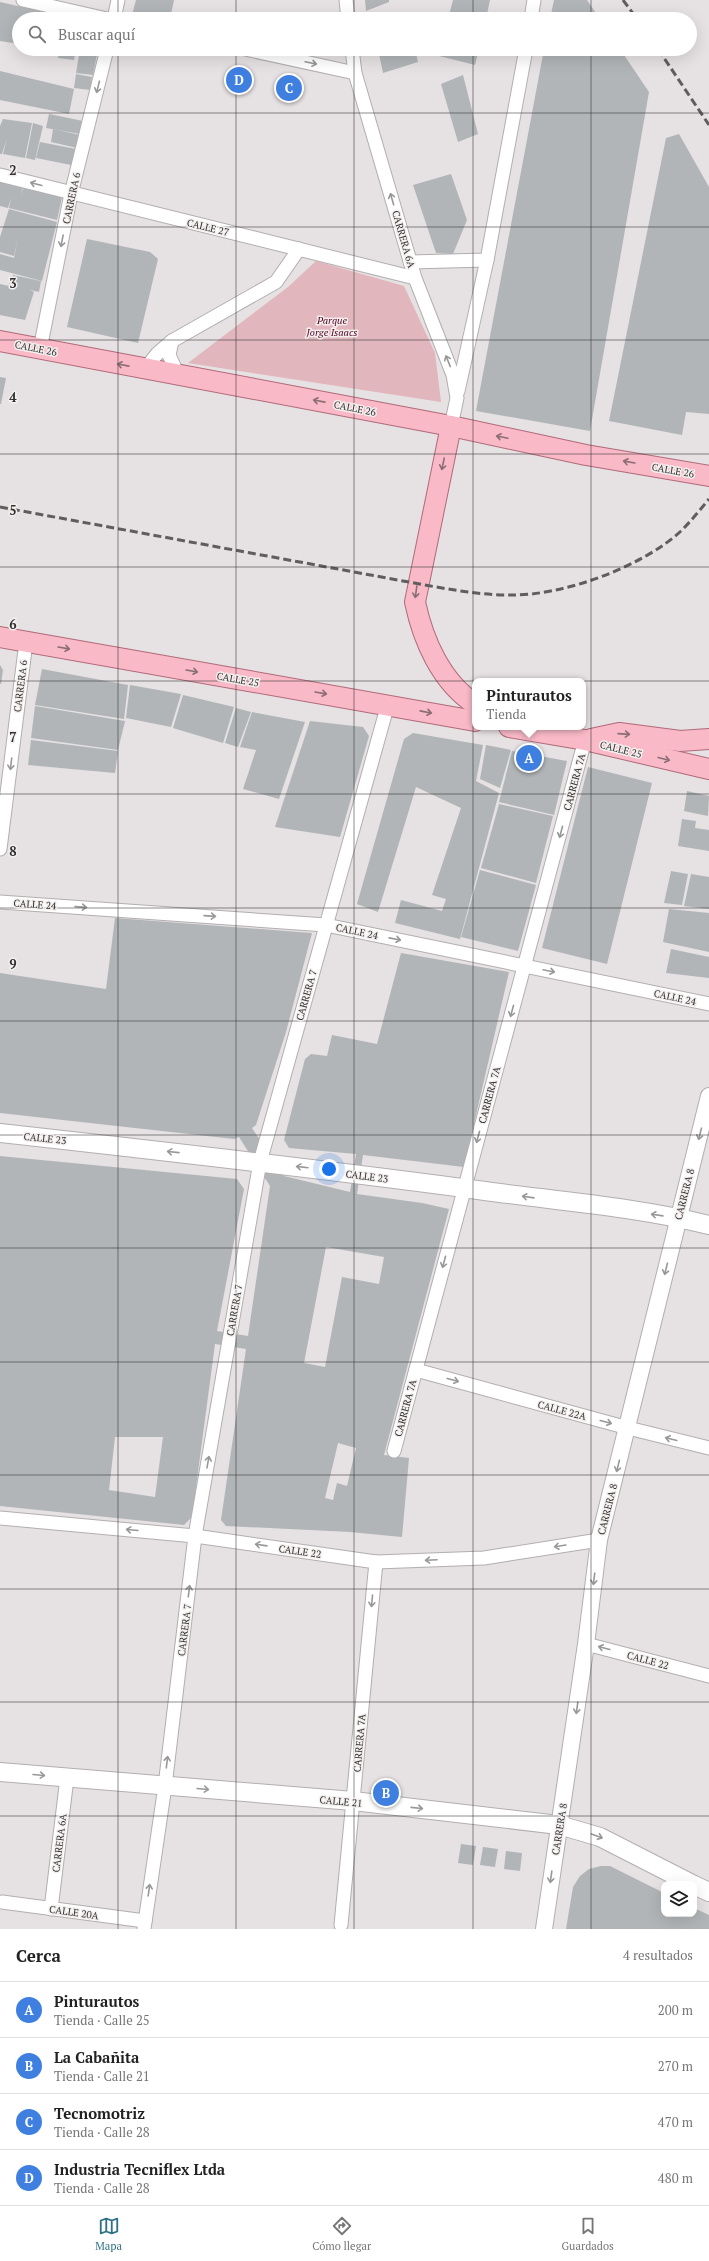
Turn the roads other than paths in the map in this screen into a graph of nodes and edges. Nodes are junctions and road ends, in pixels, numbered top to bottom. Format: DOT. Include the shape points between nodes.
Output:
graph roads {
  1 [pos="23,0"];
  2 [pos="118,0"];
  3 [pos="346,0"];
  4 [pos="534,0"];
  5 [pos="76,12"];
  6 [pos="115,12"];
  7 [pos="347,12"];
  8 [pos="532,12"];
  9 [pos="105,56"];
  10 [pos="277,56"];
  11 [pos="353,56"];
  12 [pos="525,56"];
  13 [pos="355,73"];
  14 [pos="0,175"];
  15 [pos="71,194"];
  16 [pos="299,249"];
  17 [pos="487,260"];
  18 [pos="410,262"];
  19 [pos="415,278"];
  20 [pos="0,341"];
  21 [pos="172,341"];
  22 [pos="40,349"];
  23 [pos="145,369"];
  24 [pos="178,375"];
  25 [pos="457,398"];
  26 [pos="451,426"];
  27 [pos="709,476"];
  28 [pos="0,637"];
  29 [pos="26,642"];
  30 [pos="472,701"];
  31 [pos="388,704"];
  32 [pos="472,720"];
  33 [pos="529,730"];
  34 [pos="709,739"];
  35 [pos="585,740"];
  36 [pos="709,769"];
  37 [pos="0,849"];
  38 [pos="0,902"];
  39 [pos="326,925"];
  40 [pos="525,966"];
  41 [pos="709,1004"];
  42 [pos="709,1096"];
  43 [pos="0,1133"];
  44 [pos="260,1162"];
  45 [pos="464,1188"];
  46 [pos="678,1218"];
  47 [pos="709,1225"];
  48 [pos="416,1370"];
  49 [pos="628,1428"];
  50 [pos="709,1448"];
  51 [pos="394,1451"];
  52 [pos="0,1518"];
  53 [pos="196,1536"];
  54 [pos="599,1540"];
  55 [pos="376,1562"];
  56 [pos="586,1644"];
  57 [pos="709,1676"];
  58 [pos="0,1772"];
  59 [pos="67,1778"];
  60 [pos="165,1786"];
  61 [pos="353,1801"];
  62 [pos="559,1825"];
  63 [pos="687,1881"];
  64 [pos="697,1886"];
  65 [pos="709,1892"];
  66 [pos="2,1902"];
  67 [pos="51,1909"];
  68 [pos="144,1925"];
  69 [pos="342,1925"];
  70 [pos="544,1929"];
  1 -- 5 [label="street"];
  2 -- 6 [label="street"];
  3 -- 7 [label="street"];
  4 -- 8 [label="street"];
  9 -- 15 [label="street, CARRERA 6, one-way"];
  10 -- 13 [label="street, one-way"];
  11 -- 13 [label="street, CARRERA 6A"];
  12 -- 17 [label="street"];
  18 -- 13 [label="street, CARRERA 6A, one-way"];
  15 -- 14 [label="street, CALLE 27, one-way"];
  15 -- 16 [label="street, CALLE 27"];
  15 -- 22 [label="street, CARRERA 6, one-way"];
  16 -- 19 [label="street, CALLE 27"];
  16 -- 21 [label="street" via="276,282"];
  17 -- 18 [label="street"];
  17 -- 25 [label="street"];
  18 -- 19 [label="street, CARRERA 6A"];
  25 -- 19 [label="street, CARRERA 6A, one-way" via="453,375"];
  20 -- 22 [label="main road, CALLE 26"];
  21 -- 23 [label="street" via="156,354"];
  21 -- 24 [label="street" via="169,355"];
  23 -- 22 [label="main road, CALLE 26, one-way"];
  23 -- 24 [label="main road, CALLE 26"];
  26 -- 24 [label="main road, CALLE 26, one-way"];
  25 -- 26 [label="street, CARRERA 6A"];
  27 -- 26 [label="main road, CALLE 26, one-way" via="586,455"];
  26 -- 30 [label="main road, one-way" via="415,602 419,623 431,652 447,678"];
  28 -- 29 [label="main road, CALLE 25"];
  29 -- 31 [label="main road, CALLE 25, one-way"];
  29 -- 37 [label="street, CARRERA 6, one-way"];
  31 -- 32 [label="main road, CALLE 25, one-way"];
  31 -- 39 [label="street, CARRERA 7"];
  33 -- 35 [label="main road, CALLE 25"];
  35 -- 34 [label="main road, one-way" via="620,733 680,741"];
  35 -- 36 [label="main road, CALLE 25, one-way"];
  35 -- 40 [label="street, CARRERA 7A, one-way"];
  38 -- 39 [label="street, CALLE 24, one-way"];
  39 -- 40 [label="street, CALLE 24, one-way"];
  39 -- 44 [label="street, CARRERA 7"];
  40 -- 41 [label="street, CALLE 24, one-way"];
  40 -- 45 [label="street, CARRERA 7A, one-way"];
  42 -- 46 [label="street, CARRERA 8, one-way"];
  44 -- 43 [label="main road, CALLE 23, one-way"];
  45 -- 44 [label="main road, CALLE 23, one-way"];
  53 -- 44 [label="street, CARRERA 7, one-way"];
  46 -- 45 [label="main road, CALLE 23, one-way"];
  45 -- 48 [label="street, CARRERA 7A, one-way"];
  46 -- 47 [label="main road, CALLE 23"];
  46 -- 49 [label="street, CARRERA 8, one-way"];
  48 -- 49 [label="street, CALLE 22A, one-way"];
  48 -- 51 [label="street, CARRERA 7A"];
  50 -- 49 [label="street, CALLE 22A, one-way"];
  49 -- 54 [label="street, CARRERA 8, one-way"];
  53 -- 52 [label="street, CALLE 22, one-way"];
  55 -- 53 [label="street, CALLE 22, one-way"];
  60 -- 53 [label="street, CARRERA 7, one-way"];
  54 -- 55 [label="street, CALLE 22, one-way" via="484,1558"];
  54 -- 56 [label="street, CARRERA 8, one-way"];
  55 -- 61 [label="street, CARRERA 7A, one-way"];
  57 -- 56 [label="street, CALLE 22, one-way"];
  56 -- 62 [label="street, CARRERA 8, one-way"];
  58 -- 59 [label="main road, CALLE 21, one-way"];
  59 -- 60 [label="main road, CALLE 21"];
  59 -- 67 [label="street, CARRERA 6A"];
  60 -- 61 [label="main road, CALLE 21, one-way"];
  68 -- 60 [label="street, CARRERA 7, one-way"];
  61 -- 62 [label="main road, CALLE 21, one-way"];
  61 -- 69 [label="street, CARRERA 7A"];
  62 -- 63 [label="main road, CALLE 21, one-way" via="600,1837"];
  62 -- 70 [label="street, CARRERA 8, one-way"];
  64 -- 65 [label="main road, CALLE 21"];
  66 -- 67 [label="street, CALLE 20A"];
  67 -- 68 [label="street, CALLE 20A"];
}
